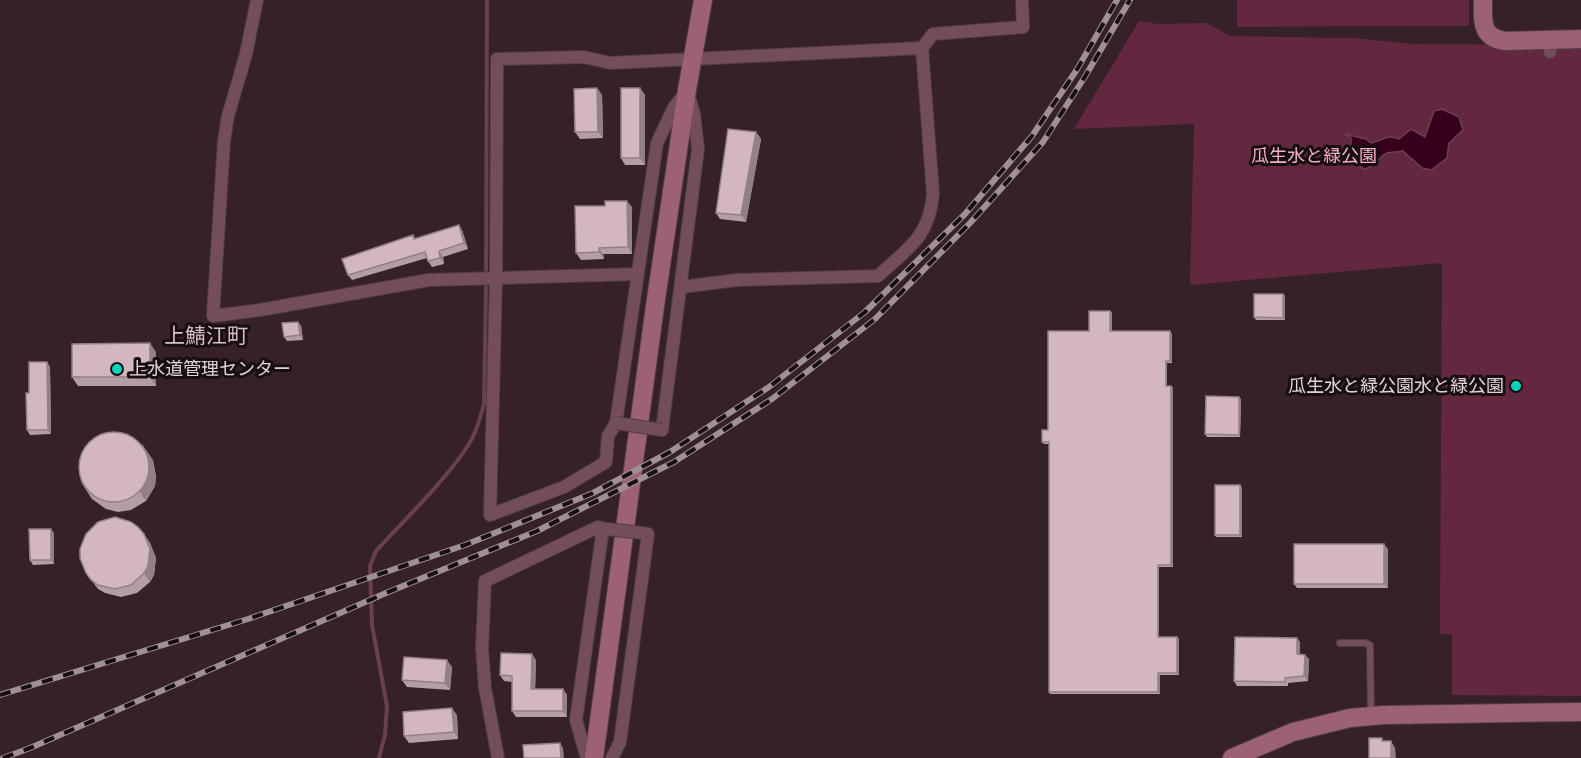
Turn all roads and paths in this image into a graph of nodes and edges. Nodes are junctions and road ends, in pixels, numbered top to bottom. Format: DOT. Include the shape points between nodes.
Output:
graph roads {
  1 [pos="257,0"];
  2 [pos="703,0"];
  3 [pos="1022,0"];
  4 [pos="1483,0"];
  5 [pos="1581,39"];
  6 [pos="922,48"];
  7 [pos="692,60"];
  8 [pos="687,90"];
  9 [pos="638,274"];
  10 [pos="491,278"];
  11 [pos="682,287"];
  12 [pos="616,423"];
  13 [pos="605,528"];
  14 [pos="1340,643"];
  15 [pos="1581,712"];
  16 [pos="1371,716"];
  17 [pos="498,758"];
  18 [pos="587,758"];
  19 [pos="594,758"];
  20 [pos="612,758"];
  21 [pos="1232,758"];
  1 -- 10 [label="street" via="225,132 213,316 429,280"];
  2 -- 7 [label="street"];
  3 -- 6 [label="street" via="1023,27 933,34"];
  4 -- 5 [label="street" via="1489,36 1550,46"];
  6 -- 7 [label="street"];
  6 -- 11 [label="street" via="933,194 930,216 920,236 879,276 736,280"];
  7 -- 8 [label="street"];
  7 -- 10 [label="street" via="610,63 584,57 497,58"];
  8 -- 9 [label="street" via="657,143"];
  8 -- 11 [label="street" via="698,149"];
  8 -- 19 [label="street"];
  9 -- 10 [label="street"];
  9 -- 12 [label="street"];
  10 -- 12 [label="street" via="490,515 564,487 606,462 608,436"];
  11 -- 12 [label="street, bridge" via="662,430"];
  13 -- 17 [label="street" via="598,527 485,581 482,648"];
  13 -- 18 [label="street" via="576,720"];
  13 -- 20 [label="street, bridge" via="648,534 620,742"];
  14 -- 16 [label="lane" via="1370,645"];
  15 -- 16 [label="street"];
  16 -- 21 [label="street" via="1293,732"];
}
